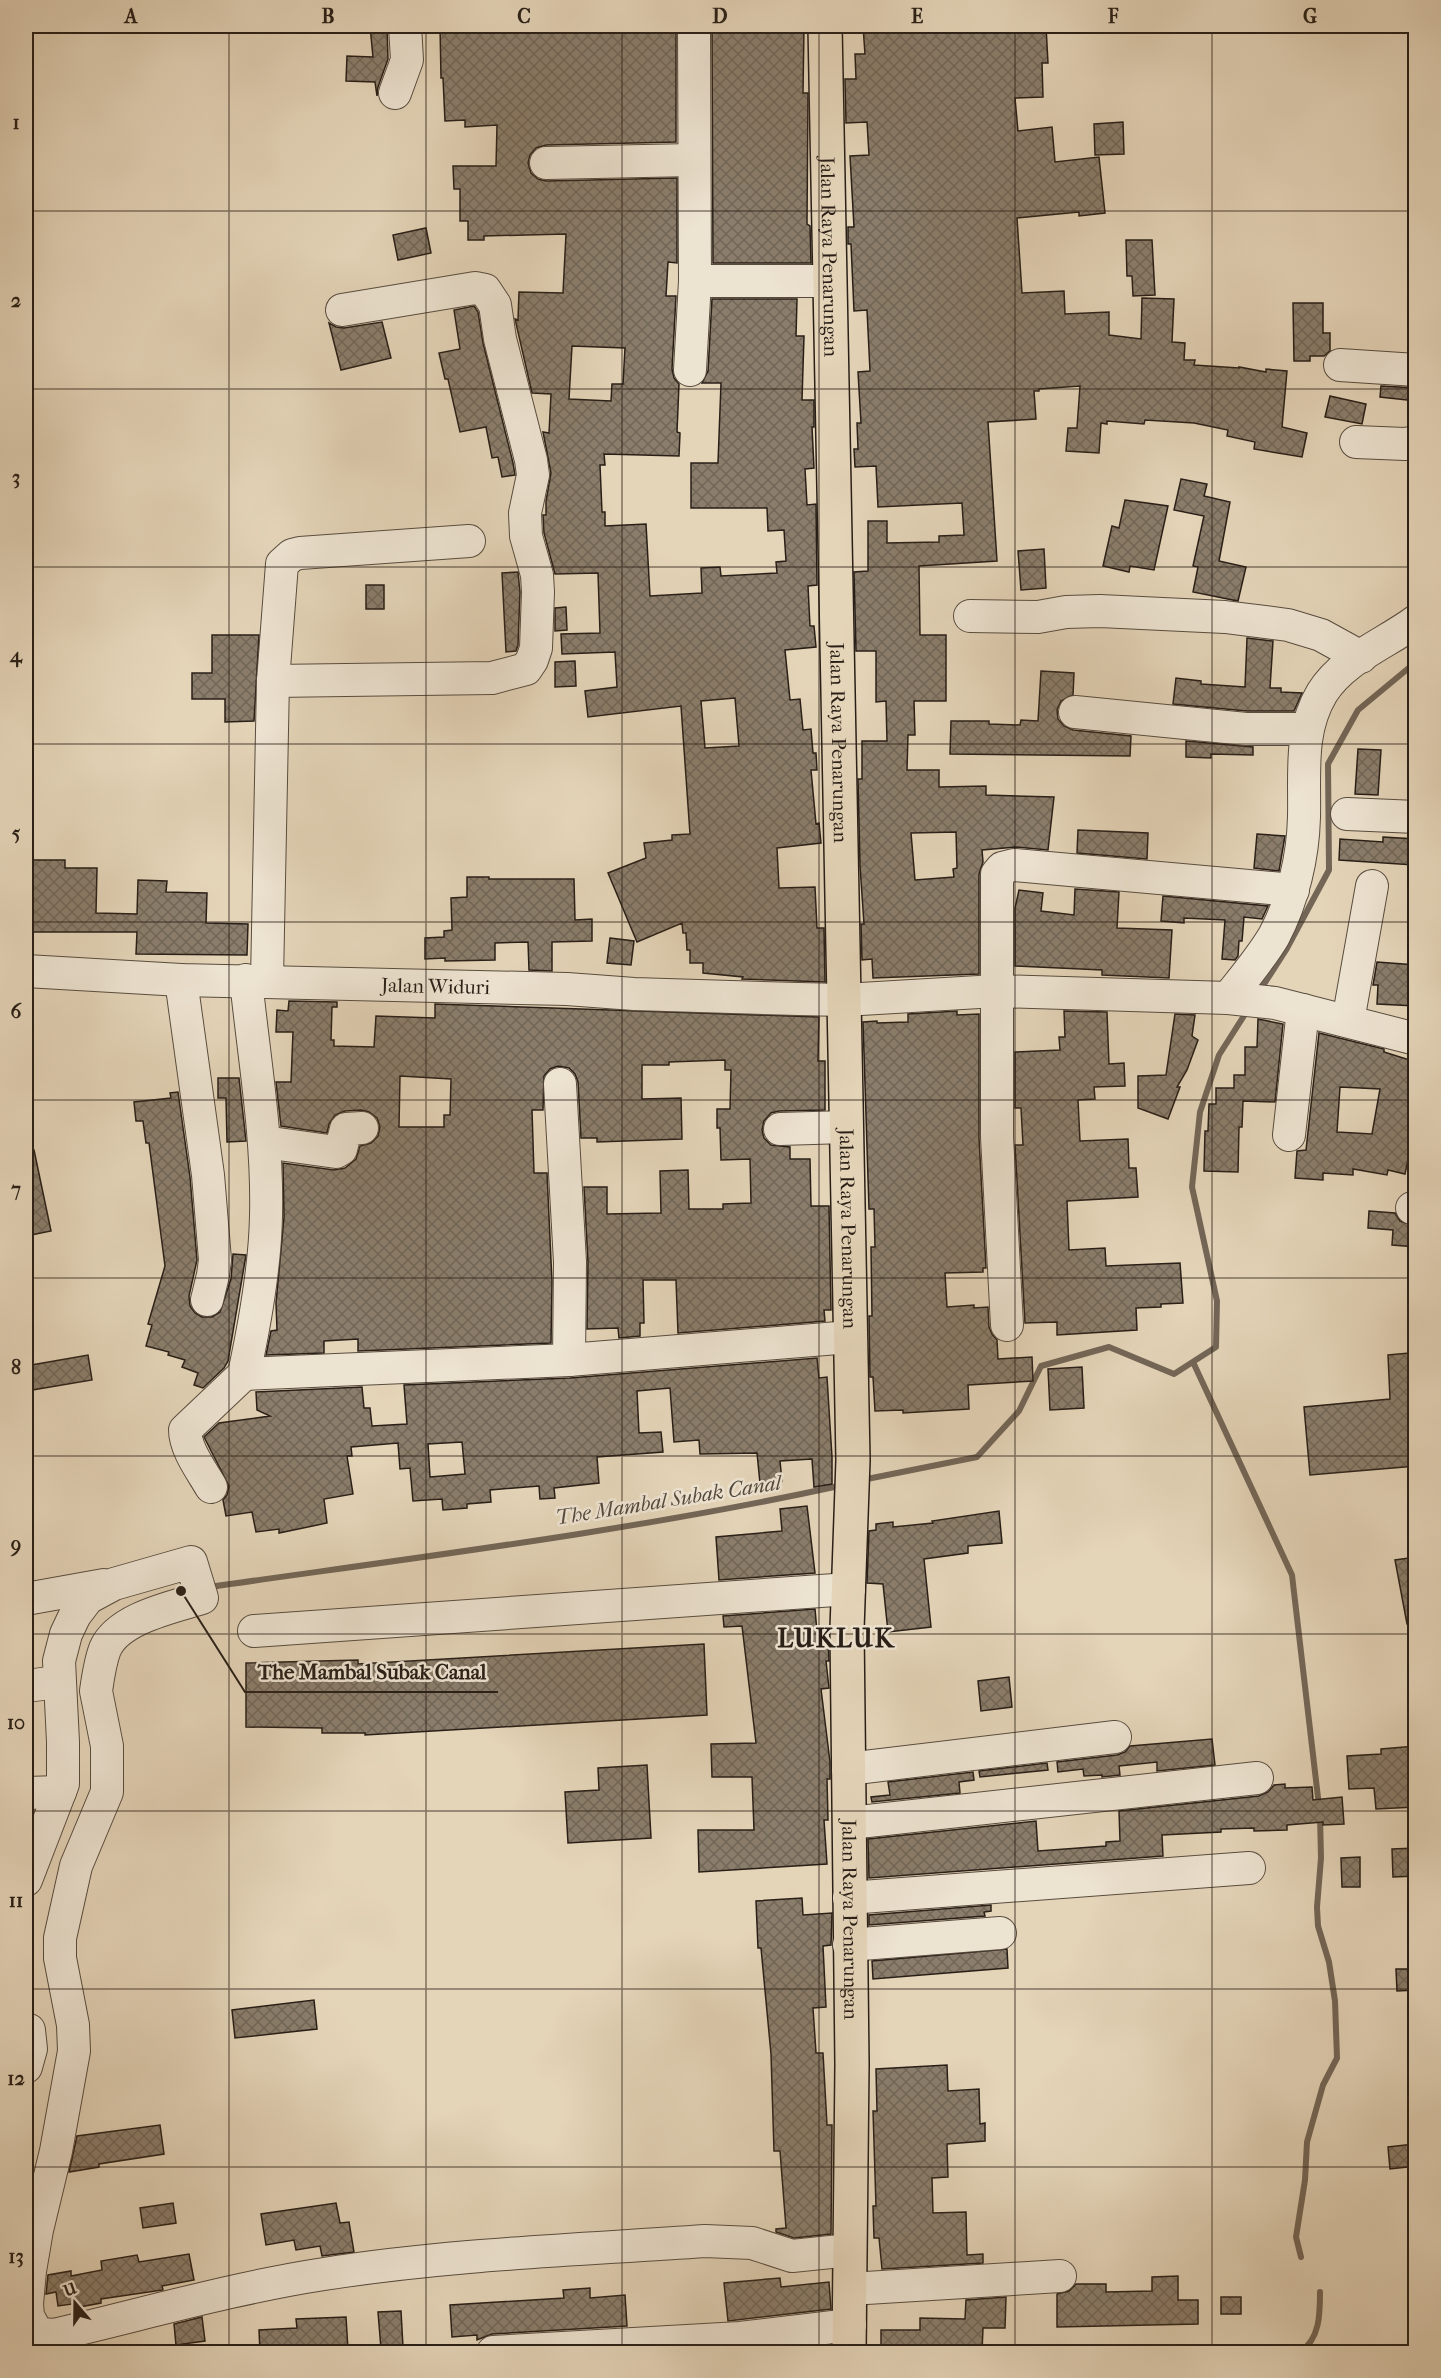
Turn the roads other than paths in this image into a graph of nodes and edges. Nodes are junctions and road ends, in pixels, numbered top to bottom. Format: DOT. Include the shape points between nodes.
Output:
graph roads {
  1 [pos="405,26"];
  2 [pos="694,26"];
  3 [pos="825,26"];
  4 [pos="395,93"];
  5 [pos="693,160"];
  6 [pos="546,164"];
  7 [pos="695,281"];
  8 [pos="830,281"];
  9 [pos="342,310"];
  10 [pos="1340,365"];
  11 [pos="690,370"];
  12 [pos="1416,370"];
  13 [pos="1356,442"];
  14 [pos="1416,442"];
  15 [pos="469,541"];
  16 [pos="970,616"];
  17 [pos="1416,621"];
  18 [pos="1361,657"];
  19 [pos="273,681"];
  20 [pos="1075,712"];
  21 [pos="1306,729"];
  22 [pos="1347,814"];
  23 [pos="1416,817"];
  24 [pos="1372,886"];
  25 [pos="1293,890"];
  26 [pos="26,971"];
  27 [pos="182,980"];
  28 [pos="257,980"];
  29 [pos="996,991"];
  30 [pos="1232,998"];
  31 [pos="844,1000"];
  32 [pos="1289,1007"];
  33 [pos="1348,1021"];
  34 [pos="1416,1039"];
  35 [pos="561,1084"];
  36 [pos="846,1127"];
  37 [pos="362,1128"];
  38 [pos="780,1129"];
  39 [pos="1289,1135"];
  40 [pos="264,1142"];
  41 [pos="207,1300"];
  42 [pos="1007,1325"];
  43 [pos="850,1337"];
  44 [pos="569,1360"];
  45 [pos="244,1374"];
  46 [pos="211,1487"];
  47 [pos="114,1584"];
  48 [pos="849,1589"];
  49 [pos="26,1599"];
  50 [pos="254,1631"];
  51 [pos="58,1683"];
  52 [pos="26,1686"];
  53 [pos="1115,1737"];
  54 [pos="848,1769"];
  55 [pos="1257,1778"];
  56 [pos="60,1792"];
  57 [pos="26,1793"];
  58 [pos="850,1823"];
  59 [pos="1249,1868"];
  60 [pos="26,1880"];
  61 [pos="849,1898"];
  62 [pos="1000,1933"];
  63 [pos="849,1946"];
  64 [pos="29,2030"];
  65 [pos="26,2067"];
  66 [pos="36,2194"];
  67 [pos="850,2250"];
  68 [pos="1060,2276"];
  69 [pos="850,2289"];
  70 [pos="850,2339"];
  71 [pos="739,2345"];
  72 [pos="493,2352"];
  1 -- 4 [label="street" via="407,60"];
  2 -- 5 [label="street"];
  3 -- 8 [label="main road, Jalan Raya Penarungan"];
  5 -- 6 [label="street"];
  5 -- 7 [label="street"];
  7 -- 8 [label="street"];
  7 -- 11 [label="street"];
  8 -- 31 [label="main road, Jalan Raya Penarungan"];
  9 -- 19 [label="street" via="476,288 490,296 533,475 525,513 537,584 536,648 526,669 492,678"];
  10 -- 12 [label="street"];
  13 -- 14 [label="street"];
  15 -- 19 [label="street" via="300,553 287,559 281,570"];
  16 -- 18 [label="street" via="1038,617 1100,611 1225,616 1288,625 1321,635"];
  17 -- 18 [label="street"];
  18 -- 21 [label="street" via="1341,670 1322,692"];
  19 -- 28 [label="street"];
  20 -- 21 [label="street" via="1246,729"];
  21 -- 25 [label="street" via="1304,819"];
  22 -- 23 [label="street"];
  24 -- 33 [label="street"];
  25 -- 29 [label="street" via="1007,866 997,874 996,883"];
  25 -- 30 [label="street" via="1274,936"];
  26 -- 27 [label="street, Jalan Widuri"];
  27 -- 28 [label="street, Jalan Widuri"];
  27 -- 41 [label="street" via="214,1250"];
  28 -- 31 [label="street, Jalan Widuri"];
  28 -- 40 [label="street"];
  29 -- 30 [label="street, Jalan Widuri"];
  29 -- 31 [label="street, Jalan Widuri"];
  29 -- 42 [label="street" via="997,1137"];
  30 -- 32 [label="street, Jalan Widuri"];
  31 -- 36 [label="main road, Jalan Raya Penarungan"];
  32 -- 33 [label="street, Jalan Widuri"];
  32 -- 39 [label="street"];
  33 -- 34 [label="street, Jalan Widuri"];
  35 -- 44 [label="street" via="569,1242"];
  36 -- 38 [label="street"];
  36 -- 43 [label="main road, Jalan Raya Penarungan"];
  37 -- 40 [label="street" via="346,1129 341,1149 336,1152"];
  40 -- 45 [label="street" via="264,1241 254,1328"];
  43 -- 44 [label="street"];
  43 -- 48 [label="main road, Jalan Raya Penarungan" via="853,1475"];
  44 -- 45 [label="street"];
  45 -- 46 [label="street" via="185,1430 194,1457"];
  47 -- 49 [label="street"];
  47 -- 51 [label="street" via="88,1598 75,1615 59,1661"];
  47 -- 66 [label="street" via="191,1562 202,1598 129,1624 116,1633 105,1650 96,1690 107,1746 107,1792 76,1866 60,1938 75,2051"];
  48 -- 50 [label="street"];
  48 -- 54 [label="main road, Jalan Raya Penarungan"];
  51 -- 52 [label="street"];
  51 -- 56 [label="street" via="64,1770"];
  53 -- 54 [label="street"];
  54 -- 58 [label="main road, Jalan Raya Penarungan"];
  55 -- 58 [label="street"];
  56 -- 57 [label="street"];
  56 -- 60 [label="street"];
  58 -- 61 [label="main road, Jalan Raya Penarungan"];
  59 -- 61 [label="street"];
  61 -- 63 [label="main road, Jalan Raya Penarungan"];
  62 -- 63 [label="street"];
  63 -- 67 [label="main road, Jalan Raya Penarungan"];
  64 -- 65 [label="street" via="31,2049"];
  66 -- 67 [label="street" via="27,2304 30,2323 49,2335 227,2292 408,2262 705,2241 752,2243 792,2256"];
  67 -- 69 [label="main road, Jalan Raya Penarungan"];
  68 -- 69 [label="street"];
  69 -- 70 [label="main road, Jalan Raya Penarungan"];
  70 -- 71 [label="street"];
  71 -- 72 [label="street"];
}
